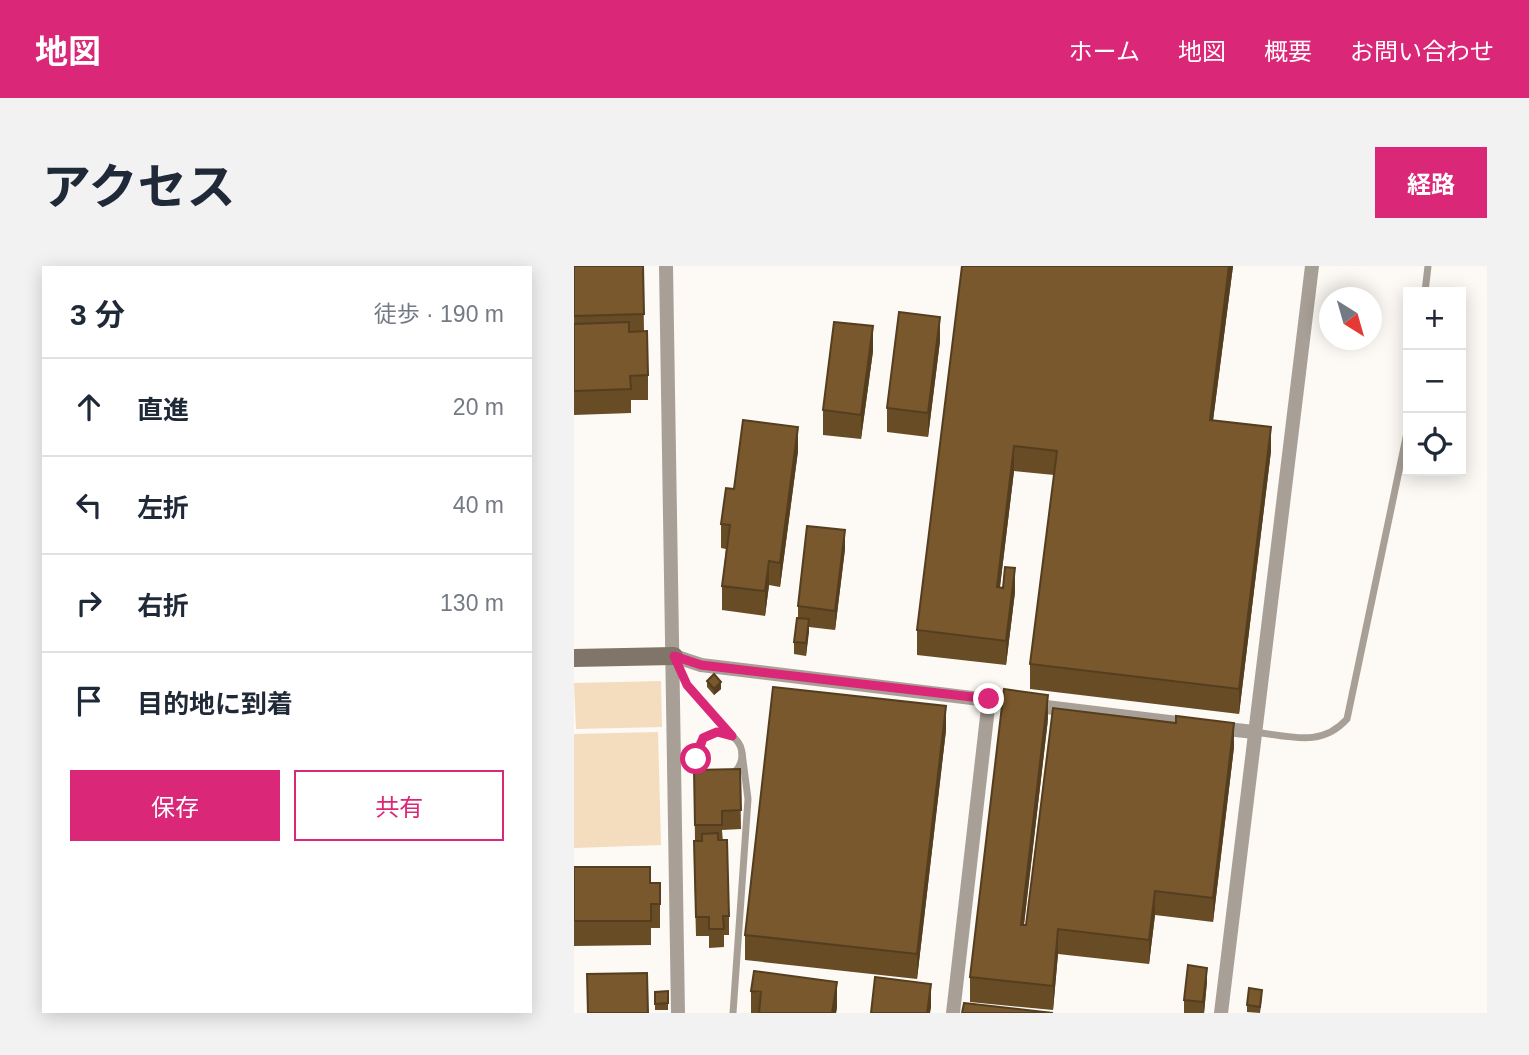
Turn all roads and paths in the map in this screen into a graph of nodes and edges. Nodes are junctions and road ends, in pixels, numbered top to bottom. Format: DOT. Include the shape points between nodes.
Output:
graph roads {
  1 [pos="666,266"];
  2 [pos="1312,266"];
  3 [pos="1428,266"];
  4 [pos="1426,287"];
  5 [pos="1403,452"];
  6 [pos="674,656"];
  7 [pos="574,658"];
  8 [pos="989,699"];
  9 [pos="1254,733"];
  10 [pos="732,736"];
  11 [pos="741,753"];
  12 [pos="678,1013"];
  13 [pos="733,1013"];
  14 [pos="953,1013"];
  15 [pos="1221,1013"];
  1 -- 6 [label="street"];
  2 -- 9 [label="street"];
  3 -- 4 [label="lane"];
  5 -- 9 [label="lane" via="1347,719 1334,733 1318,738"];
  6 -- 7 [label="street"];
  6 -- 8 [label="street" via="701,665"];
  6 -- 10 [label="lane" via="687,685"];
  6 -- 12 [label="street"];
  8 -- 9 [label="street"];
  8 -- 14 [label="street"];
  9 -- 15 [label="street"];
  10 -- 11 [label="lane"];
  10 -- 11 [label="lane" via="717,732 703,738 696,752 699,767 710,776 725,777 738,768"];
  11 -- 13 [label="lane" via="748,799"];
}
